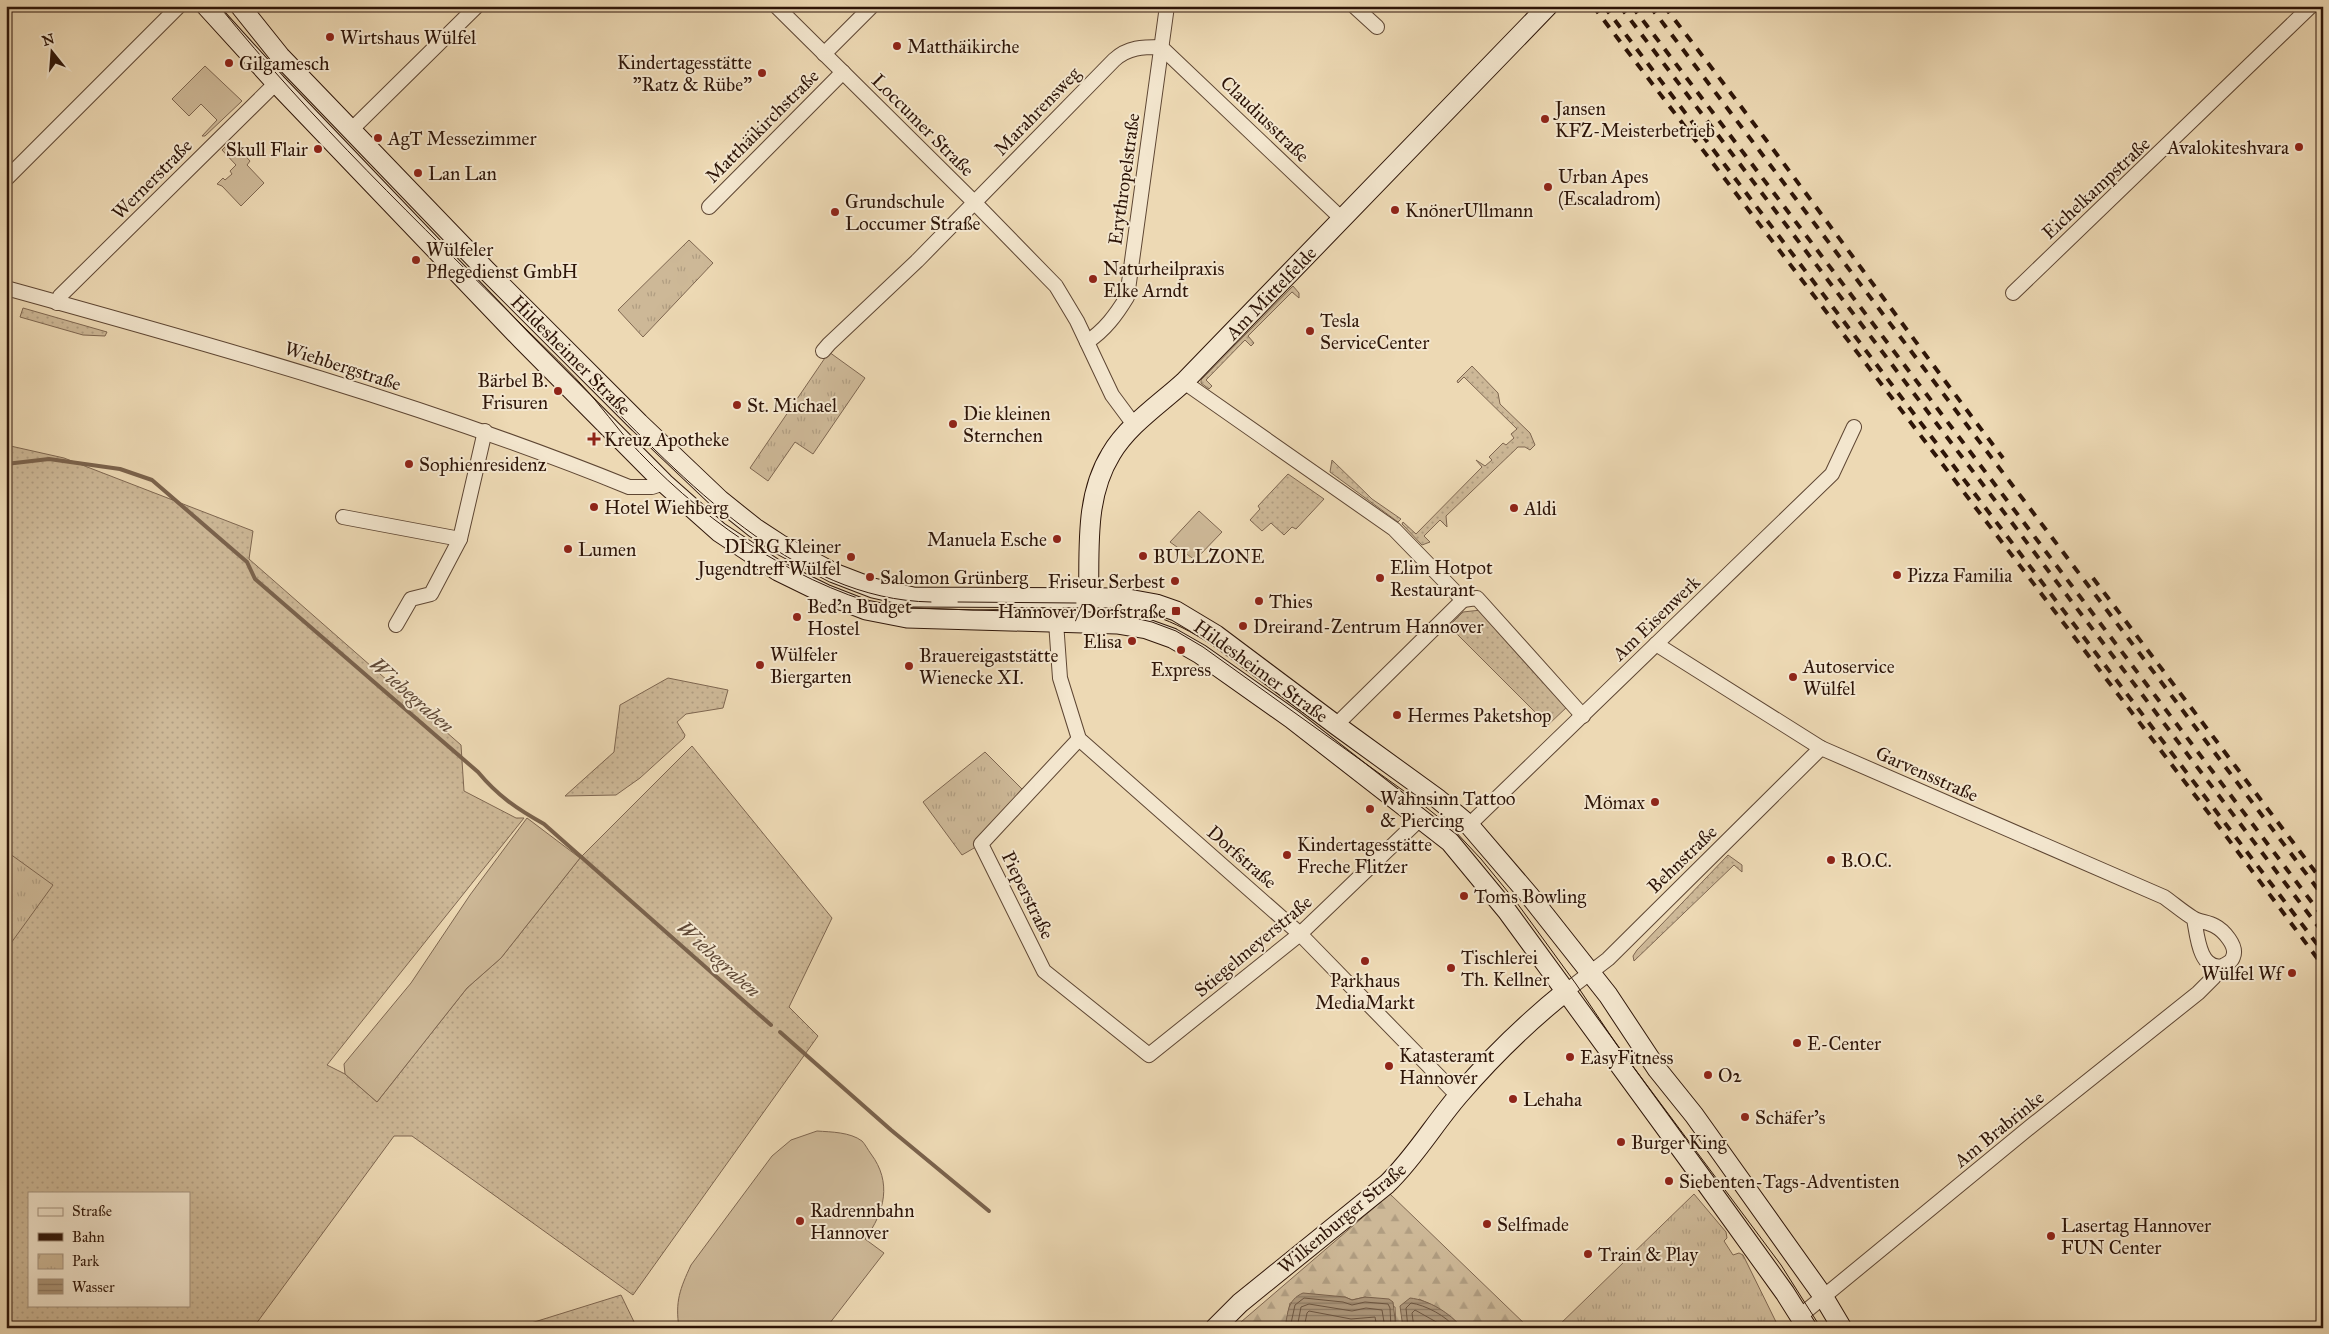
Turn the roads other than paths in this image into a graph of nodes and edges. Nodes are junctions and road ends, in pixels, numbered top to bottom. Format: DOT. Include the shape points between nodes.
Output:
graph roads {
  1 [pos="179,6"];
  2 [pos="206,6"];
  3 [pos="240,6"];
  4 [pos="477,6"];
  5 [pos="776,6"];
  6 [pos="872,6"];
  7 [pos="1167,6"];
  8 [pos="1354,6"];
  9 [pos="1548,6"];
  10 [pos="2312,6"];
  11 [pos="1377,27"];
  12 [pos="1161,46"];
  13 [pos="824,54"];
  14 [pos="843,72"];
  15 [pos="276,83"];
  16 [pos="350,131"];
  17 [pos="6,179"];
  18 [pos="974,202"];
  19 [pos="709,207"];
  20 [pos="1342,219"];
  21 [pos="6,288"];
  22 [pos="2013,293"];
  23 [pos="57,303"];
  24 [pos="1087,342"];
  25 [pos="824,351"];
  26 [pos="1184,382"];
  27 [pos="1135,426"];
  28 [pos="1854,427"];
  29 [pos="484,431"];
  30 [pos="664,483"];
  31 [pos="343,516"];
  32 [pos="460,539"];
  33 [pos="1089,598"];
  34 [pos="1463,600"];
  35 [pos="1088,622"];
  36 [pos="396,625"];
  37 [pos="1057,630"];
  38 [pos="1656,644"];
  39 [pos="1584,716"];
  40 [pos="1336,725"];
  41 [pos="1079,739"];
  42 [pos="1821,748"];
  43 [pos="1420,819"];
  44 [pos="1469,825"];
  45 [pos="2194,918"];
  46 [pos="1300,934"];
  47 [pos="2216,967"];
  48 [pos="1590,973"];
  49 [pos="1565,992"];
  50 [pos="1149,1055"];
  51 [pos="1458,1096"];
  52 [pos="1823,1296"];
  53 [pos="1804,1322"];
  54 [pos="1215,1328"];
  55 [pos="1842,1328"];
  1 -- 17 [label="street"];
  2 -- 15 [label="main road, Hildesheimer Straße"];
  3 -- 16 [label="main road, Hildesheimer Straße" via="280,56"];
  4 -- 16 [label="street"];
  5 -- 13 [label="street, Loccumer Straße"];
  6 -- 13 [label="street, Matthäikirchstraße"];
  7 -- 12 [label="street, Erythropelstraße"];
  8 -- 11 [label="street"];
  9 -- 20 [label="main road, Am Mittelfelde"];
  10 -- 22 [label="street, Eichelkampstraße"];
  12 -- 18 [label="street, Marahrensweg" via="1140,46 1122,52"];
  12 -- 20 [label="street, Claudiusstraße"];
  12 -- 24 [label="street, Erythropelstraße" via="1127,297 1115,316"];
  13 -- 14 [label="street, Loccumer Straße"];
  14 -- 18 [label="street, Loccumer Straße"];
  14 -- 19 [label="street, Matthäikirchstraße"];
  15 -- 23 [label="street, Wernerstraße" via="60,296"];
  15 -- 30 [label="main road, Hildesheimer Straße"];
  16 -- 33 [label="main road, Hildesheimer Straße" via="653,436 731,510 781,545 834,573 873,588 913,597"];
  18 -- 24 [label="street, Loccumer Straße" via="1056,286 1070,306"];
  18 -- 25 [label="street, Marahrensweg"];
  20 -- 26 [label="main road, Am Mittelfelde"];
  21 -- 23 [label="street, Wiehbergstraße"];
  23 -- 29 [label="street, Wiehbergstraße" via="268,362"];
  24 -- 27 [label="street, Loccumer Straße" via="1112,396"];
  26 -- 27 [label="main road, Am Mittelfelde"];
  26 -- 34 [label="street" via="1394,529"];
  27 -- 33 [label="main road, Am Mittelfelde" via="1111,453 1092,501"];
  28 -- 38 [label="street, Am Eisenwerk" via="1832,474"];
  29 -- 30 [label="street, Wiehbergstraße" via="629,487 652,487"];
  29 -- 32 [label="street"];
  30 -- 37 [label="main road, Hildesheimer Straße" via="719,532 769,565 866,610 908,618"];
  31 -- 32 [label="street"];
  32 -- 36 [label="street" via="431,594 411,599"];
  33 -- 35 [label="main road, Am Mittelfelde"];
  33 -- 40 [label="main road, Hildesheimer Straße" via="1123,598 1176,611 1216,635"];
  34 -- 39 [label="street" via="1477,598"];
  34 -- 40 [label="street"];
  35 -- 37 [label="main road, Hildesheimer Straße"];
  35 -- 43 [label="main road, Hildesheimer Straße" via="1147,629 1172,638 1200,654 1292,719"];
  37 -- 41 [label="street" via="1060,678"];
  38 -- 39 [label="street, Am Eisenwerk"];
  38 -- 42 [label="street, Garvensstraße"];
  39 -- 44 [label="street, Am Eisenwerk"];
  40 -- 44 [label="main road, Hildesheimer Straße"];
  41 -- 46 [label="street, Dorfstraße"];
  41 -- 50 [label="street, Pieperstraße" via="982,844 1044,971"];
  42 -- 45 [label="street, Garvensstraße" via="2164,897"];
  42 -- 48 [label="street, Behnstraße"];
  43 -- 46 [label="street, Stiegelmeyerstraße"];
  43 -- 49 [label="main road, Hildesheimer Straße" via="1450,842 1507,911"];
  44 -- 48 [label="main road, Hildesheimer Straße"];
  45 -- 47 [label="street" via="2203,957"];
  45 -- 47 [label="street, Garvensstraße" via="2214,925 2232,943 2234,956 2227,965"];
  46 -- 50 [label="street, Stiegelmeyerstraße"];
  46 -- 51 [label="street, Dorfstraße"];
  47 -- 52 [label="street, Am Brabrinke" via="2214,977 2198,993"];
  48 -- 49 [label="street, Behnstraße"];
  48 -- 52 [label="main road, Hildesheimer Straße"];
  49 -- 51 [label="main road, Wilkenburger Straße"];
  49 -- 53 [label="main road, Hildesheimer Straße"];
  51 -- 54 [label="main road, Wilkenburger Straße" via="1405,1167 1240,1303"];
  52 -- 53 [label="street, Am Brabrinke"];
  52 -- 55 [label="main road, Hildesheimer Straße"];
}
